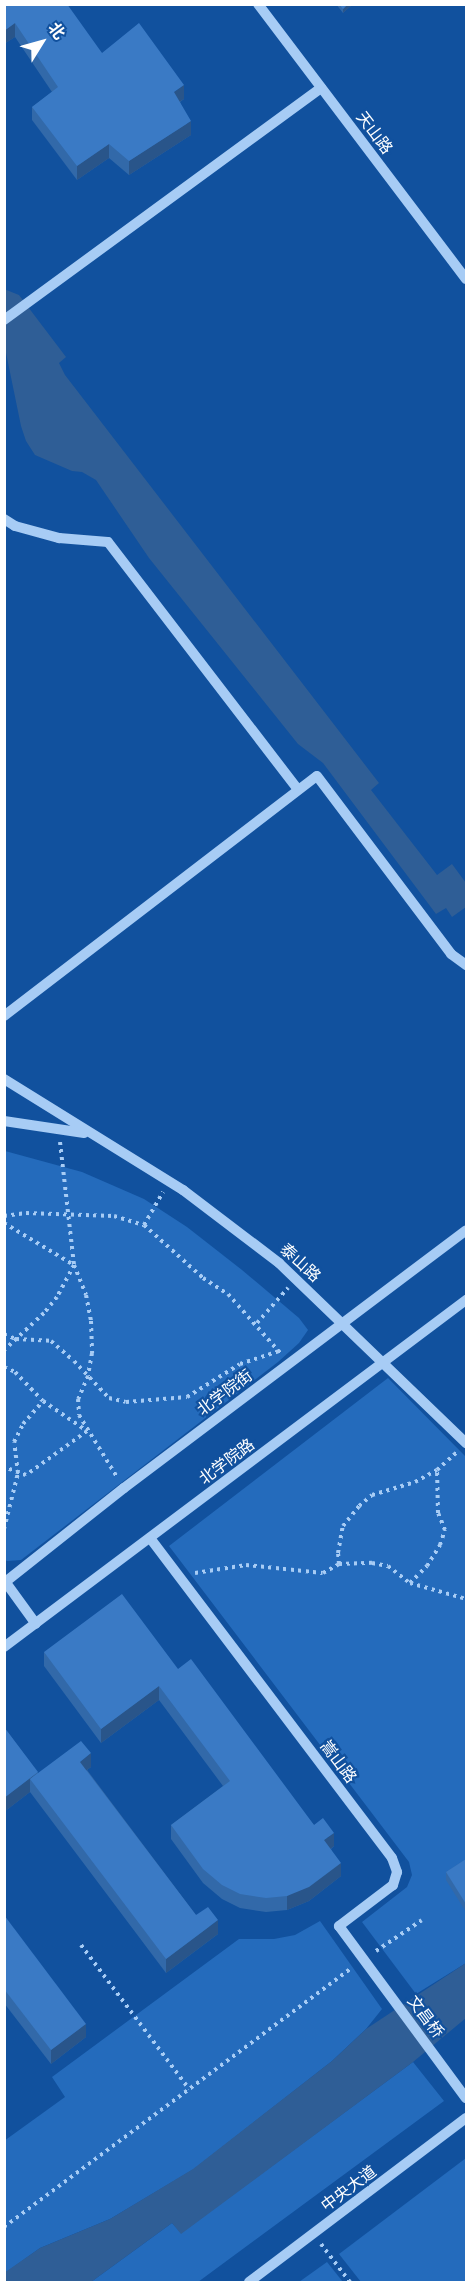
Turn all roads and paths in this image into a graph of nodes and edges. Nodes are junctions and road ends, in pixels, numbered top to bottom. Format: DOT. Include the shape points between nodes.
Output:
graph roads {
  1 [pos="258,4"];
  2 [pos="321,88"];
  3 [pos="466,279"];
  4 [pos="4,320"];
  5 [pos="4,519"];
  6 [pos="298,790"];
  7 [pos="466,966"];
  8 [pos="4,1016"];
  9 [pos="4,1079"];
  10 [pos="4,1121"];
  11 [pos="58,1129"];
  12 [pos="91,1134"];
  13 [pos="169,1181"];
  14 [pos="68,1215"];
  15 [pos="4,1216"];
  16 [pos="4,1223"];
  17 [pos="144,1225"];
  18 [pos="466,1230"];
  19 [pos="74,1265"];
  20 [pos="296,1279"];
  21 [pos="466,1300"];
  22 [pos="342,1323"];
  23 [pos="257,1324"];
  24 [pos="4,1334"];
  25 [pos="16,1339"];
  26 [pos="4,1350"];
  27 [pos="279,1352"];
  28 [pos="383,1362"];
  29 [pos="289,1364"];
  30 [pos="4,1367"];
  31 [pos="88,1376"];
  32 [pos="43,1401"];
  33 [pos="87,1431"];
  34 [pos="466,1443"];
  35 [pos="4,1467"];
  36 [pos="437,1470"];
  37 [pos="18,1473"];
  38 [pos="124,1488"];
  39 [pos="4,1529"];
  40 [pos="150,1538"];
  41 [pos="339,1564"];
  42 [pos="178,1575"];
  43 [pos="5,1581"];
  44 [pos="410,1583"];
  45 [pos="466,1599"];
  46 [pos="36,1623"];
  47 [pos="4,1647"];
  48 [pos="423,1920"];
  49 [pos="81,1945"];
  50 [pos="363,1959"];
  51 [pos="391,1997"];
  52 [pos="189,2089"];
  53 [pos="466,2098"];
  54 [pos="466,2118"];
  55 [pos="4,2226"];
  56 [pos="314,2234"];
  57 [pos="249,2283"];
  58 [pos="350,2283"];
  1 -- 2 [label="street, 天山路"];
  2 -- 3 [label="street, 天山路"];
  2 -- 4 [label="street"];
  5 -- 6 [label="street" via="15,526 59,538 108,542"];
  6 -- 7 [label="street" via="317,776 451,954"];
  6 -- 8 [label="street"];
  9 -- 12 [label="street, 泰山路"];
  10 -- 11 [label="street"];
  11 -- 12 [label="street"];
  11 -- 14 [label="path"];
  12 -- 13 [label="street, 泰山路"];
  13 -- 17 [label="path"];
  13 -- 20 [label="street, 泰山路"];
  14 -- 15 [label="path"];
  14 -- 17 [label="path" via="114,1216"];
  14 -- 19 [label="path"];
  16 -- 19 [label="path"];
  17 -- 23 [label="path" via="203,1278 228,1294"];
  18 -- 22 [label="street, 北学院街"];
  19 -- 25 [label="path" via="57,1297"];
  19 -- 31 [label="path" via="91,1321"];
  20 -- 22 [label="street, 泰山路"];
  20 -- 23 [label="path"];
  21 -- 28 [label="street, 北学院路"];
  22 -- 28 [label="street, 泰山路"];
  22 -- 29 [label="street, 北学院街"];
  23 -- 27 [label="path"];
  24 -- 25 [label="path"];
  25 -- 26 [label="path"];
  25 -- 31 [label="path" via="51,1341"];
  27 -- 29 [label="path"];
  27 -- 31 [label="path" via="240,1364 187,1397 126,1402 109,1398"];
  28 -- 34 [label="street, 泰山路"];
  28 -- 40 [label="street, 北学院路"];
  29 -- 38 [label="street, 北学院街"];
  30 -- 32 [label="path" via="15,1372"];
  31 -- 33 [label="path" via="78,1399 79,1415"];
  32 -- 33 [label="path"];
  32 -- 37 [label="path" via="23,1424 14,1442"];
  33 -- 37 [label="path" via="26,1475"];
  33 -- 38 [label="path"];
  34 -- 36 [label="path"];
  35 -- 37 [label="path"];
  36 -- 41 [label="path" via="415,1482 372,1495 358,1506 343,1526"];
  36 -- 44 [label="path" via="438,1513 445,1530 427,1566"];
  37 -- 39 [label="path"];
  38 -- 43 [label="street, 北学院街"];
  40 -- 42 [label="street, 嵩山路"];
  40 -- 46 [label="street, 北学院路"];
  41 -- 42 [label="path" via="323,1573 246,1565"];
  41 -- 44 [label="path" via="388,1566"];
  42 -- 50 [label="street, 嵩山路" via="392,1858 397,1872 393,1885 339,1926"];
  43 -- 46 [label="street"];
  44 -- 45 [label="path"];
  46 -- 47 [label="street, 北学院路"];
  48 -- 50 [label="path"];
  49 -- 52 [label="path"];
  50 -- 51 [label="street, 嵩山路"];
  50 -- 52 [label="path"];
  51 -- 53 [label="street, 文昌桥"];
  52 -- 55 [label="path"];
  54 -- 56 [label="street, 中央大道"];
  56 -- 57 [label="street, 中央大道"];
  56 -- 58 [label="path"];
}
